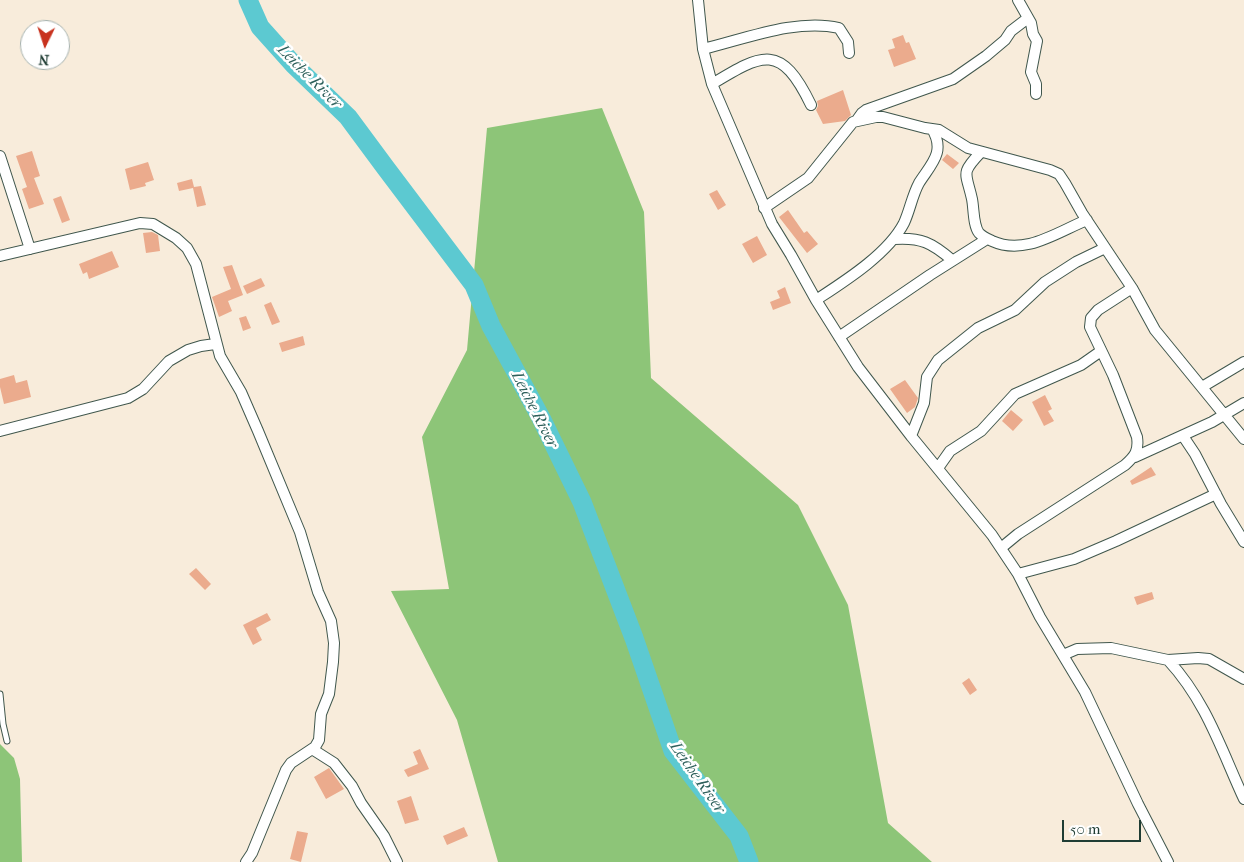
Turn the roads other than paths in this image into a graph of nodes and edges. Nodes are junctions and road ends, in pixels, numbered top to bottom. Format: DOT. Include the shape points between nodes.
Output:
graph roads {
  1 [pos="698,0"];
  2 [pos="1018,0"];
  3 [pos="1028,18"];
  4 [pos="703,49"];
  5 [pos="849,53"];
  6 [pos="712,84"];
  7 [pos="1036,94"];
  8 [pos="811,105"];
  9 [pos="857,120"];
  10 [pos="932,129"];
  11 [pos="981,152"];
  12 [pos="0,156"];
  13 [pos="764,208"];
  14 [pos="1087,220"];
  15 [pos="894,239"];
  16 [pos="987,239"];
  17 [pos="1105,248"];
  18 [pos="30,249"];
  19 [pos="0,256"];
  20 [pos="952,260"];
  21 [pos="1132,288"];
  22 [pos="816,300"];
  23 [pos="839,337"];
  24 [pos="215,344"];
  25 [pos="1101,351"];
  26 [pos="1244,362"];
  27 [pos="1202,387"];
  28 [pos="1244,403"];
  29 [pos="1225,415"];
  30 [pos="0,431"];
  31 [pos="911,436"];
  32 [pos="1183,436"];
  33 [pos="1244,439"];
  34 [pos="1135,457"];
  35 [pos="938,468"];
  36 [pos="1216,494"];
  37 [pos="1244,542"];
  38 [pos="1001,548"];
  39 [pos="1018,574"];
  40 [pos="1063,655"];
  41 [pos="1168,660"];
  42 [pos="1244,680"];
  43 [pos="0,694"];
  44 [pos="7,741"];
  45 [pos="312,749"];
  46 [pos="1244,799"];
  47 [pos="246,862"];
  48 [pos="397,862"];
  49 [pos="1168,862"];
  1 -- 4 [label="street"];
  2 -- 3 [label="street"];
  3 -- 7 [label="street" via="1037,41 1031,72"];
  3 -- 9 [label="street" via="966,71 943,84 866,110"];
  4 -- 5 [label="street" via="804,26 827,26 839,28 848,42"];
  4 -- 6 [label="street"];
  6 -- 8 [label="street" via="750,62 769,59 782,64 796,79"];
  6 -- 13 [label="street"];
  9 -- 10 [label="street" via="883,116"];
  9 -- 13 [label="street" via="808,178"];
  10 -- 11 [label="street"];
  10 -- 15 [label="street" via="938,140 937,155 919,184"];
  11 -- 14 [label="street" via="1058,174"];
  11 -- 16 [label="street" via="969,164 966,176 976,227"];
  12 -- 18 [label="street"];
  13 -- 22 [label="street"];
  14 -- 16 [label="street" via="1032,244 1007,246"];
  14 -- 17 [label="street"];
  15 -- 20 [label="street" via="928,242"];
  15 -- 22 [label="street" via="850,278"];
  16 -- 20 [label="street"];
  17 -- 21 [label="street"];
  17 -- 31 [label="street" via="1053,277 1015,310 978,328 938,360 927,377 924,403"];
  18 -- 19 [label="street"];
  18 -- 24 [label="street" via="140,223 153,224 165,230 187,248 196,264"];
  20 -- 23 [label="street"];
  21 -- 25 [label="street" via="1091,318 1090,327"];
  21 -- 27 [label="street" via="1155,330"];
  22 -- 23 [label="street"];
  23 -- 31 [label="street"];
  24 -- 30 [label="street" via="188,350 169,361 143,389 128,398"];
  24 -- 45 [label="street" via="242,392 300,532 333,629 329,694 321,714 319,740"];
  25 -- 34 [label="street" via="1137,437"];
  25 -- 35 [label="street" via="1080,365 1015,394 981,431 950,451"];
  26 -- 27 [label="street"];
  27 -- 29 [label="street"];
  28 -- 29 [label="street"];
  29 -- 32 [label="street"];
  29 -- 33 [label="street"];
  31 -- 35 [label="street"];
  32 -- 34 [label="street"];
  32 -- 36 [label="street"];
  34 -- 38 [label="street"];
  35 -- 38 [label="street"];
  36 -- 37 [label="street"];
  36 -- 39 [label="street" via="1074,559"];
  38 -- 39 [label="street"];
  39 -- 40 [label="street"];
  40 -- 41 [label="street" via="1077,649 1111,648"];
  40 -- 49 [label="street" via="1085,692"];
  41 -- 42 [label="street" via="1209,659"];
  41 -- 46 [label="street" via="1204,709"];
  43 -- 44 [label="lane"];
  45 -- 47 [label="street" via="286,770"];
  45 -- 48 [label="street" via="334,763 352,786"];
}
